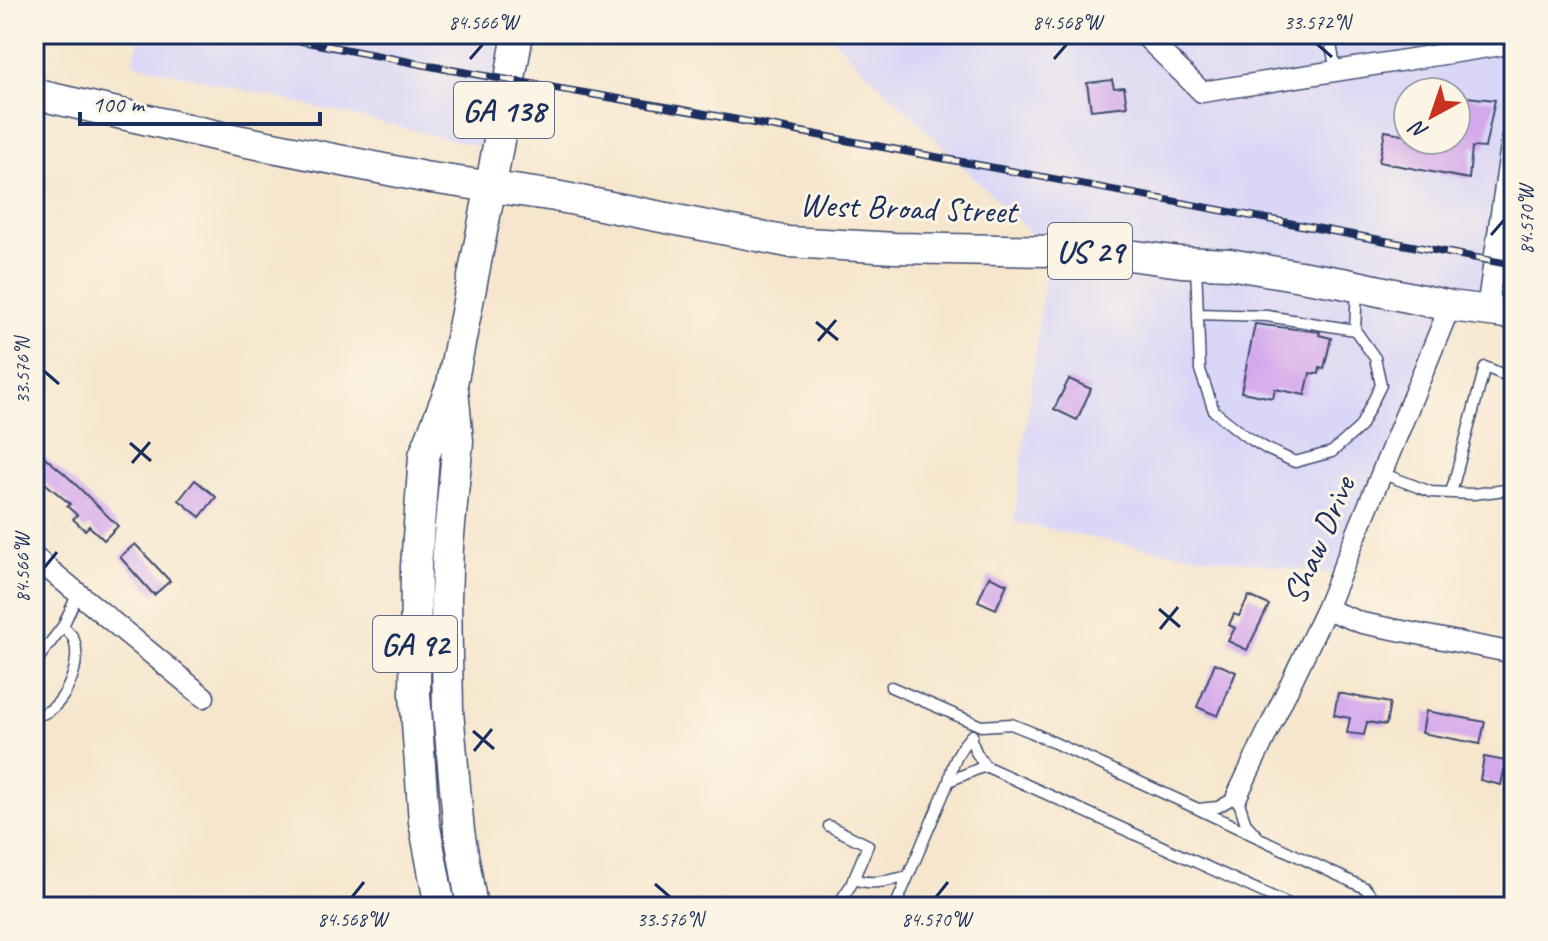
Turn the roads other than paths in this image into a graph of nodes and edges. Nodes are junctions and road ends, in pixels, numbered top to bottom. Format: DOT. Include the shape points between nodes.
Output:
graph roads {
  1 [pos="518,34"];
  2 [pos="1143,34"];
  3 [pos="1329,34"];
  4 [pos="1514,43"];
  5 [pos="1336,71"];
  6 [pos="34,94"];
  7 [pos="1514,125"];
  8 [pos="491,185"];
  9 [pos="1196,262"];
  10 [pos="1357,286"];
  11 [pos="1450,306"];
  12 [pos="1500,312"];
  13 [pos="1198,314"];
  14 [pos="1355,330"];
  15 [pos="1514,379"];
  16 [pos="452,384"];
  17 [pos="1381,473"];
  18 [pos="1514,488"];
  19 [pos="1451,493"];
  20 [pos="34,557"];
  21 [pos="78,593"];
  22 [pos="1326,609"];
  23 [pos="63,626"];
  24 [pos="1514,653"];
  25 [pos="34,664"];
  26 [pos="891,687"];
  27 [pos="204,697"];
  28 [pos="34,715"];
  29 [pos="981,726"];
  30 [pos="970,737"];
  31 [pos="985,766"];
  32 [pos="949,781"];
  33 [pos="1237,796"];
  34 [pos="1198,809"];
  35 [pos="829,826"];
  36 [pos="1259,838"];
  37 [pos="907,877"];
  38 [pos="853,879"];
  39 [pos="440,907"];
  40 [pos="472,907"];
  41 [pos="840,907"];
  42 [pos="895,907"];
  43 [pos="1295,907"];
  44 [pos="1375,907"];
  1 -- 8 [label="main road, GA 138"];
  2 -- 5 [label="street" via="1202,92"];
  3 -- 5 [label="lane"];
  4 -- 5 [label="street"];
  6 -- 8 [label="main road, US 29" via="227,138"];
  7 -- 12 [label="street"];
  8 -- 9 [label="main road, West Broad Street / US 29" via="788,242 1106,252"];
  8 -- 16 [label="main road, GA 92"];
  9 -- 10 [label="main road, West Broad Street / US 29"];
  9 -- 13 [label="lane"];
  10 -- 11 [label="main road, West Broad Street / US 29"];
  10 -- 14 [label="lane"];
  11 -- 12 [label="main road, West Broad Street / US 29"];
  11 -- 17 [label="street, Shaw Drive"];
  13 -- 14 [label="lane" via="1267,316"];
  13 -- 14 [label="lane" via="1200,370 1214,411 1255,442 1295,462 1332,452 1360,427 1381,385 1375,358"];
  15 -- 19 [label="lane" via="1485,367"];
  16 -- 39 [label="main road, GA 92" via="424,456 415,592 418,758"];
  16 -- 40 [label="main road, GA 92" via="458,441 446,598 448,711"];
  17 -- 19 [label="lane" via="1431,492"];
  17 -- 22 [label="street, Shaw Drive"];
  18 -- 19 [label="lane"];
  20 -- 21 [label="street"];
  21 -- 23 [label="lane"];
  21 -- 27 [label="street"];
  22 -- 24 [label="street" via="1362,623"];
  22 -- 33 [label="street, Shaw Drive"];
  23 -- 25 [label="lane"];
  23 -- 28 [label="lane" via="75,644 67,691 54,707"];
  26 -- 29 [label="lane"];
  29 -- 30 [label="lane"];
  29 -- 34 [label="lane" via="1011,724"];
  30 -- 31 [label="lane"];
  30 -- 32 [label="lane"];
  31 -- 32 [label="lane"];
  31 -- 43 [label="lane"];
  32 -- 37 [label="lane"];
  33 -- 34 [label="lane" via="1218,807"];
  33 -- 36 [label="lane" via="1246,824"];
  34 -- 36 [label="lane"];
  35 -- 38 [label="lane" via="868,845"];
  36 -- 44 [label="lane" via="1365,888"];
  37 -- 38 [label="lane" via="881,883"];
  37 -- 42 [label="lane"];
  38 -- 41 [label="lane"];
}
